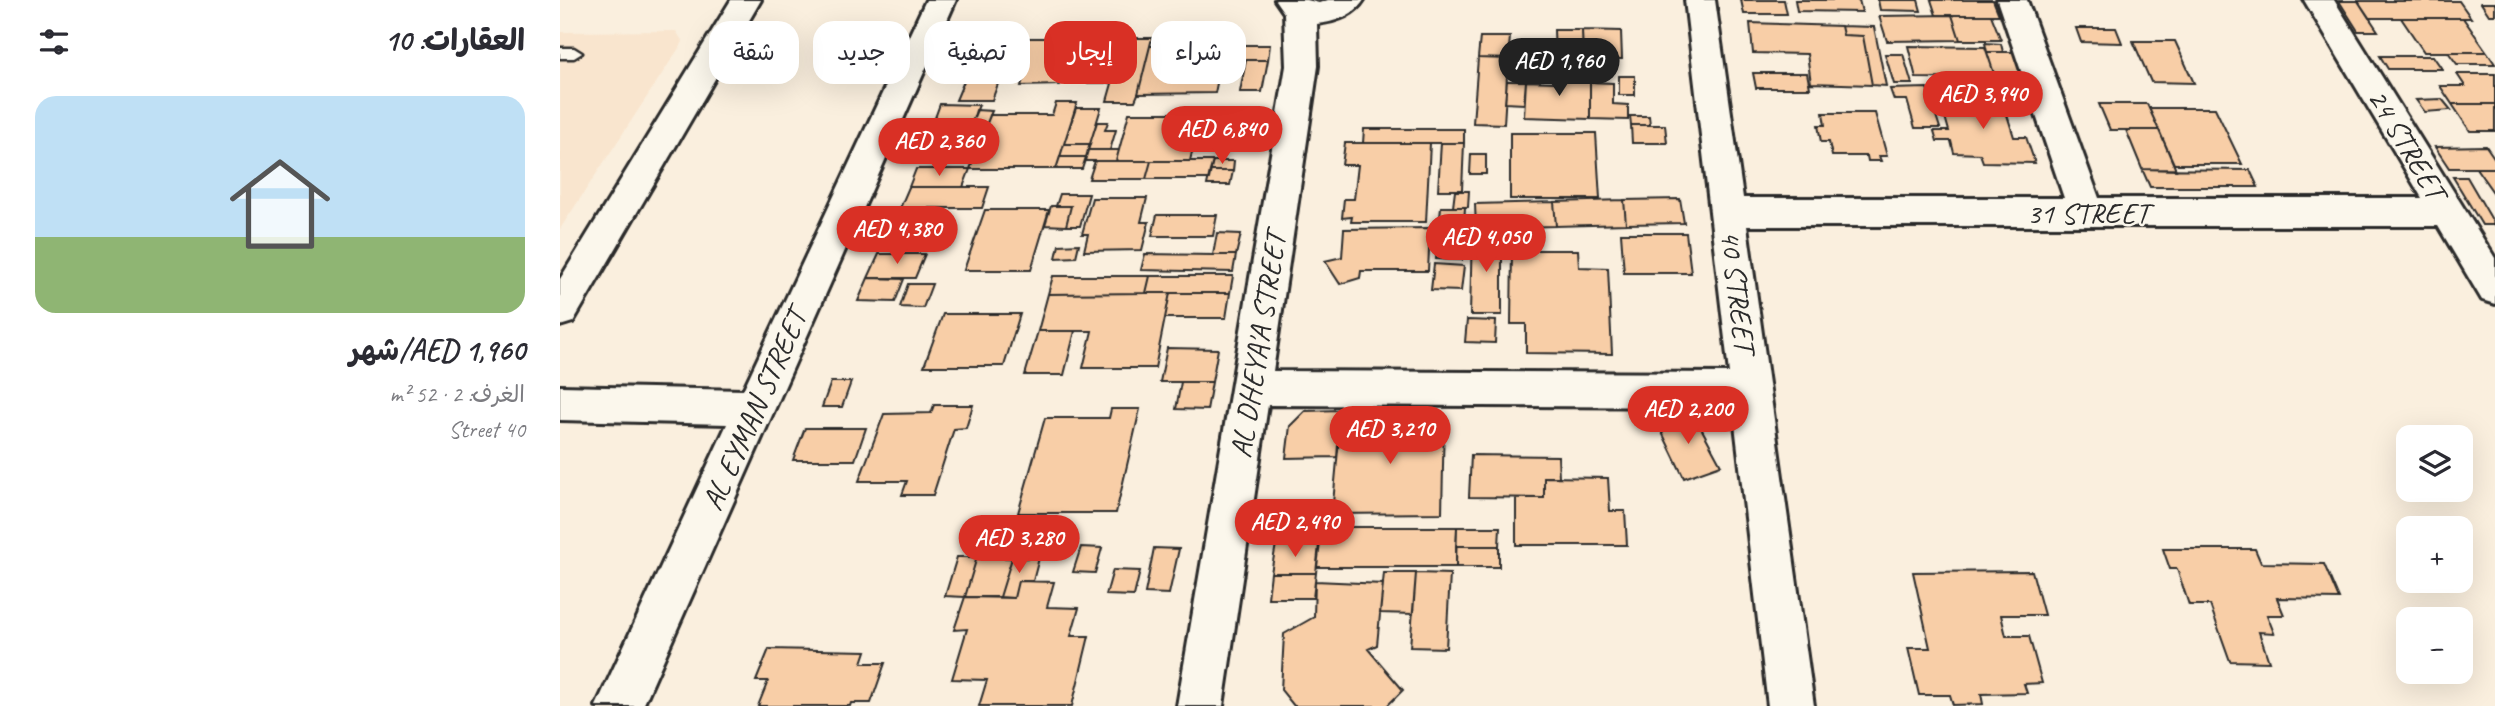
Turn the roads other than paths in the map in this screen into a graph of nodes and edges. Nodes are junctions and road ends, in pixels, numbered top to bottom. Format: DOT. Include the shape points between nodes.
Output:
graph roads {
  1 [pos="746,0"];
  2 [pos="941,0"];
  3 [pos="1700,0"];
  4 [pos="2012,0"];
  5 [pos="2319,0"];
  6 [pos="1327,4"];
  7 [pos="1728,212"];
  8 [pos="2448,212"];
  9 [pos="2087,213"];
  10 [pos="2495,289"];
  11 [pos="560,311"];
  12 [pos="1252,388"];
  13 [pos="1751,390"];
  14 [pos="560,403"];
  15 [pos="755,407"];
  16 [pos="619,706"];
  17 [pos="1200,706"];
  18 [pos="1791,706"];
  1 -- 11 [label="street"];
  2 -- 15 [label="street, AL EYMAN STREET"];
  3 -- 7 [label="street, 40 STREET"];
  4 -- 9 [label="street"];
  5 -- 8 [label="street, 24 STREET"];
  6 -- 12 [label="street, AL DHEYA'A STREET" via="1302,66"];
  7 -- 9 [label="street, 31 STREET"];
  7 -- 13 [label="street, 40 STREET"];
  8 -- 9 [label="street, 31 STREET"];
  8 -- 10 [label="street, 24 STREET"];
  12 -- 13 [label="street"];
  12 -- 17 [label="street, AL DHEYA'A STREET"];
  13 -- 18 [label="street, 40 STREET"];
  14 -- 15 [label="street"];
  15 -- 16 [label="street, AL EYMAN STREET"];
}
